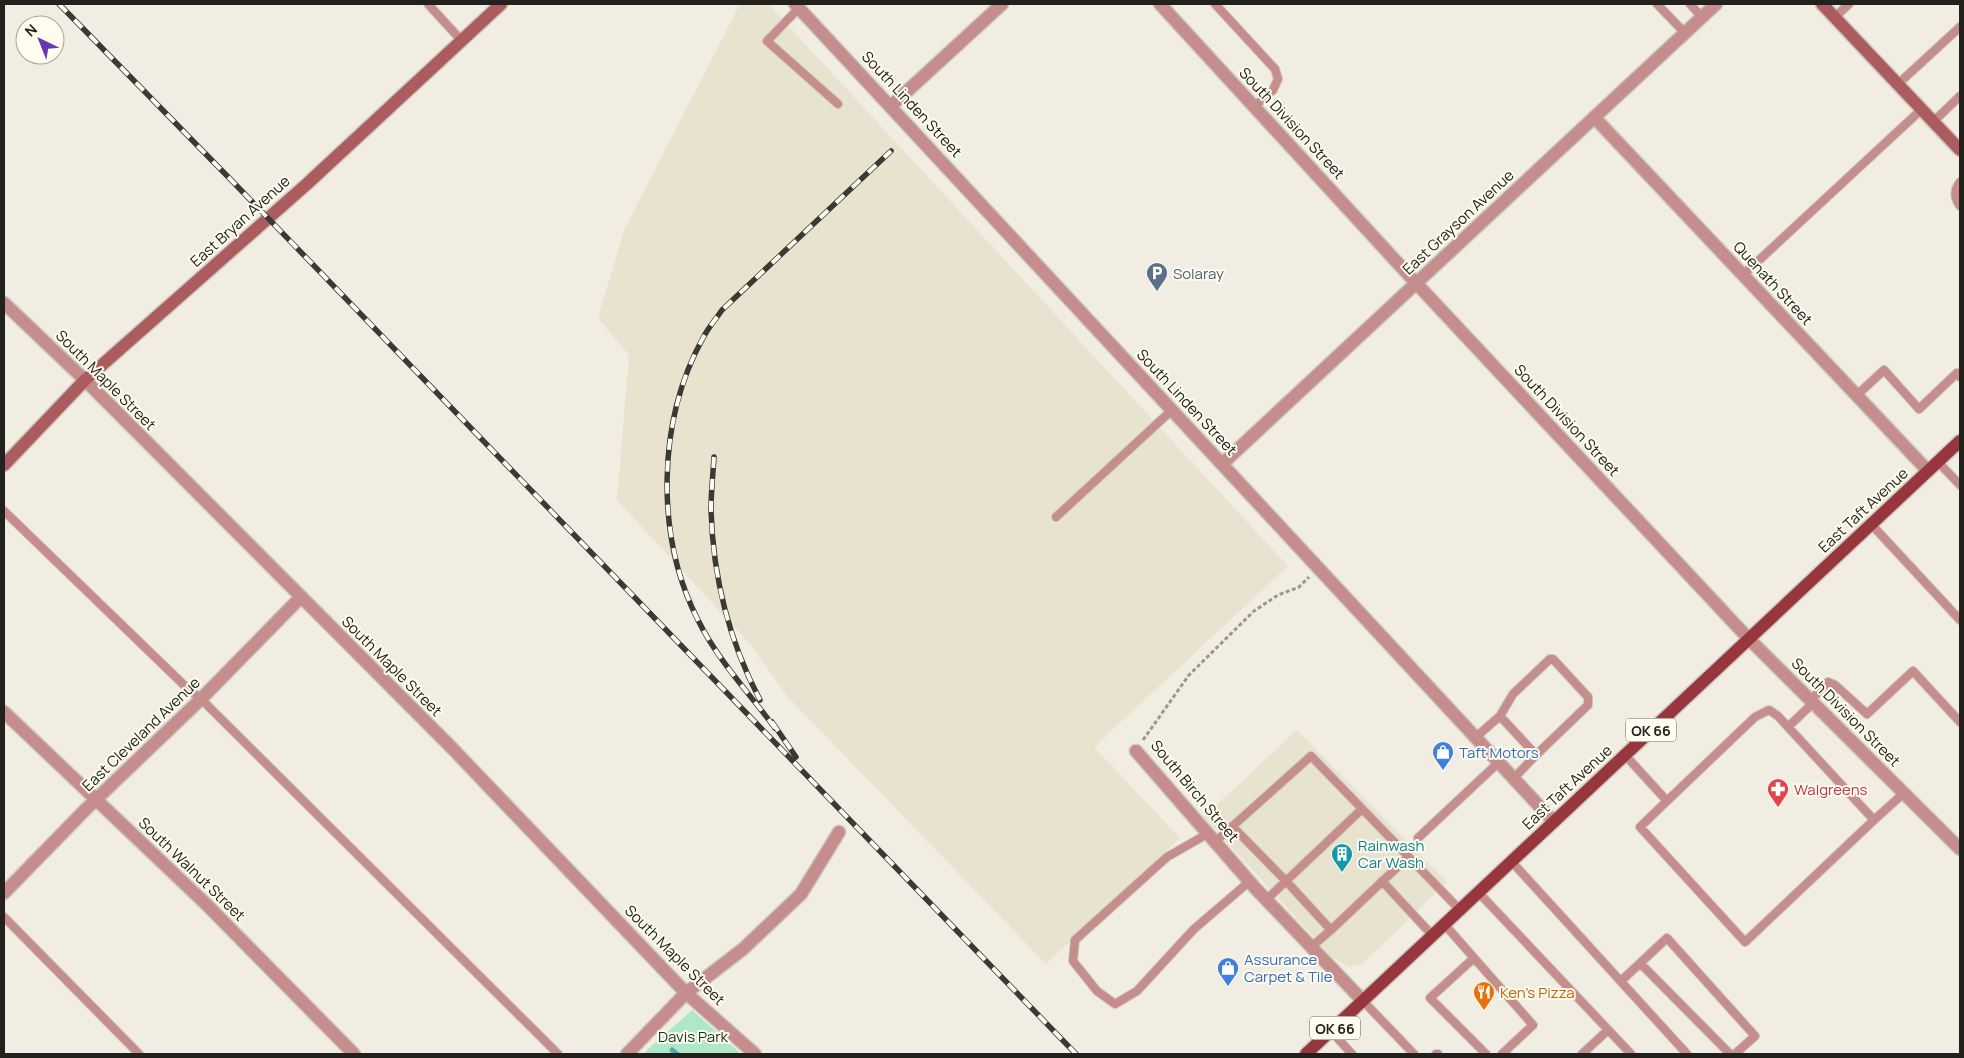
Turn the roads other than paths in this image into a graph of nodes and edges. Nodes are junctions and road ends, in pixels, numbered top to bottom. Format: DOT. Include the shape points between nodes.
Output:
graph roads {
  1 [pos="428,4"];
  2 [pos="501,4"];
  3 [pos="1002,4"];
  4 [pos="1160,4"];
  5 [pos="1215,4"];
  6 [pos="1657,4"];
  7 [pos="1690,4"];
  8 [pos="1716,4"];
  9 [pos="1822,4"];
  10 [pos="1849,4"];
  11 [pos="797,6"];
  12 [pos="1702,17"];
  13 [pos="1835,17"];
  14 [pos="1960,27"];
  15 [pos="1684,32"];
  16 [pos="461,40"];
  17 [pos="1898,84"];
  18 [pos="1960,96"];
  19 [pos="838,104"];
  20 [pos="891,106"];
  21 [pos="1255,106"];
  22 [pos="1922,109"];
  23 [pos="1594,117"];
  24 [pos="1933,122"];
  25 [pos="1960,150"];
  26 [pos="1960,182"];
  27 [pos="1960,206"];
  28 [pos="1743,275"];
  29 [pos="1416,284"];
  30 [pos="4,303"];
  31 [pos="1960,377"];
  32 [pos="85,380"];
  33 [pos="1856,396"];
  34 [pos="1172,410"];
  35 [pos="1960,441"];
  36 [pos="1938,462"];
  37 [pos="1222,464"];
  38 [pos="4,466"];
  39 [pos="1928,471"];
  40 [pos="1960,485"];
  41 [pos="4,511"];
  42 [pos="1056,517"];
  43 [pos="1871,524"];
  44 [pos="300,598"];
  45 [pos="1960,620"];
  46 [pos="1748,638"];
  47 [pos="201,699"];
  48 [pos="1812,701"];
  49 [pos="4,712"];
  50 [pos="1500,716"];
  51 [pos="1960,722"];
  52 [pos="1788,727"];
  53 [pos="1476,737"];
  54 [pos="1136,750"];
  55 [pos="1536,755"];
  56 [pos="1625,755"];
  57 [pos="1499,762"];
  58 [pos="1514,778"];
  59 [pos="1904,793"];
  60 [pos="96,799"];
  61 [pos="1667,801"];
  62 [pos="1362,809"];
  63 [pos="1874,820"];
  64 [pos="1554,822"];
  65 [pos="1233,827"];
  66 [pos="839,832"];
  67 [pos="1213,837"];
  68 [pos="1418,838"];
  69 [pos="1960,849"];
  70 [pos="1408,857"];
  71 [pos="1512,862"];
  72 [pos="1250,881"];
  73 [pos="1286,881"];
  74 [pos="1382,881"];
  75 [pos="4,893"];
  76 [pos="1479,893"];
  77 [pos="1266,900"];
  78 [pos="1460,910"];
  79 [pos="4,917"];
  80 [pos="1445,925"];
  81 [pos="1331,930"];
  82 [pos="1433,936"];
  83 [pos="1311,947"];
  84 [pos="1474,958"];
  85 [pos="1640,963"];
  86 [pos="1621,981"];
  87 [pos="686,993"];
  88 [pos="1363,1002"];
  89 [pos="1608,1030"];
  90 [pos="1331,1031"];
  91 [pos="139,1054"];
  92 [pos="354,1054"];
  93 [pos="558,1054"];
  94 [pos="627,1054"];
  95 [pos="755,1054"];
  96 [pos="1306,1054"];
  97 [pos="1352,1054"];
  98 [pos="1414,1054"];
  99 [pos="1486,1054"];
  100 [pos="1502,1054"];
  101 [pos="1582,1054"];
  102 [pos="1631,1054"];
  103 [pos="1687,1054"];
  104 [pos="1730,1054"];
  105 [pos="1735,1054"];
  1 -- 16 [label="lane"];
  2 -- 16 [label="street, East Bryan Avenue"];
  3 -- 20 [label="street"];
  4 -- 21 [label="street, South Division Street"];
  5 -- 21 [label="lane" via="1275,69 1278,79 1273,90"];
  6 -- 15 [label="lane"];
  7 -- 12 [label="lane"];
  8 -- 12 [label="street, East Grayson Avenue"];
  9 -- 13 [label="street"];
  10 -- 13 [label="lane"];
  11 -- 19 [label="lane" via="767,41"];
  11 -- 20 [label="street, South Linden Street"];
  12 -- 15 [label="street, East Grayson Avenue"];
  13 -- 17 [label="street"];
  14 -- 17 [label="lane"];
  15 -- 23 [label="street, East Grayson Avenue"];
  16 -- 32 [label="street, East Bryan Avenue" via="308,183"];
  17 -- 22 [label="street"];
  18 -- 24 [label="lane"];
  20 -- 34 [label="street, South Linden Street"];
  21 -- 29 [label="street, South Division Street"];
  22 -- 24 [label="street"];
  22 -- 28 [label="lane"];
  23 -- 28 [label="street, Quenath Street"];
  23 -- 29 [label="street, East Grayson Avenue"];
  24 -- 25 [label="street"];
  26 -- 27 [label="lane" via="1955,196"];
  28 -- 33 [label="street, Quenath Street"];
  29 -- 37 [label="street, East Grayson Avenue"];
  29 -- 46 [label="street, South Division Street"];
  30 -- 32 [label="street, South Maple Street"];
  31 -- 33 [label="lane" via="1958,374 1919,409 1884,370"];
  32 -- 38 [label="street, East Bryan Avenue"];
  32 -- 44 [label="street, South Maple Street"];
  33 -- 39 [label="street, Quenath Street"];
  34 -- 37 [label="street, South Linden Street"];
  34 -- 42 [label="lane"];
  35 -- 36 [label="main road, East Taft Avenue / OK 66"];
  36 -- 39 [label="main road, East Taft Avenue / OK 66"];
  36 -- 40 [label="lane"];
  37 -- 53 [label="street, South Linden Street"];
  39 -- 43 [label="main road, East Taft Avenue / OK 66"];
  41 -- 47 [label="lane"];
  43 -- 45 [label="lane"];
  43 -- 46 [label="main road, East Taft Avenue / OK 66"];
  44 -- 47 [label="street, East Cleveland Avenue"];
  44 -- 87 [label="street, South Maple Street" via="450,746"];
  46 -- 48 [label="street, South Division Street"];
  46 -- 56 [label="main road, East Taft Avenue / OK 66"];
  47 -- 60 [label="street, East Cleveland Avenue"];
  47 -- 93 [label="lane"];
  48 -- 51 [label="lane" via="1828,682 1867,714 1913,671"];
  48 -- 52 [label="lane"];
  48 -- 59 [label="street, South Division Street"];
  49 -- 60 [label="street, South Walnut Street"];
  50 -- 53 [label="lane"];
  50 -- 55 [label="lane"];
  50 -- 55 [label="lane" via="1513,694 1550,659 1588,697 1588,705"];
  52 -- 61 [label="lane" via="1769,710 1755,717"];
  52 -- 63 [label="lane"];
  53 -- 57 [label="street, South Linden Street"];
  54 -- 67 [label="street, South Birch Street"];
  55 -- 58 [label="lane"];
  56 -- 61 [label="lane"];
  56 -- 64 [label="main road, East Taft Avenue / OK 66"];
  57 -- 58 [label="street, South Linden Street"];
  57 -- 68 [label="lane"];
  58 -- 64 [label="street, South Linden Street"];
  59 -- 63 [label="lane"];
  59 -- 69 [label="street, South Division Street"];
  60 -- 75 [label="street, East Cleveland Avenue"];
  60 -- 92 [label="street, South Walnut Street" via="206,904"];
  61 -- 63 [label="lane" via="1640,827 1745,942"];
  62 -- 65 [label="lane" via="1311,756"];
  62 -- 70 [label="lane"];
  62 -- 73 [label="lane"];
  64 -- 71 [label="main road, East Taft Avenue / OK 66"];
  65 -- 67 [label="lane"];
  65 -- 73 [label="lane"];
  66 -- 87 [label="street" via="801,894 744,950"];
  67 -- 72 [label="street, South Birch Street"];
  67 -- 72 [label="lane" via="1167,857 1075,940 1072,961 1097,992 1115,1004 1136,991 1194,929"];
  70 -- 74 [label="lane"];
  70 -- 78 [label="lane"];
  71 -- 76 [label="main road, East Taft Avenue / OK 66"];
  71 -- 86 [label="lane"];
  72 -- 77 [label="street, South Birch Street"];
  73 -- 77 [label="lane"];
  73 -- 81 [label="lane"];
  74 -- 81 [label="lane"];
  74 -- 82 [label="lane"];
  76 -- 78 [label="main road, East Taft Avenue / OK 66"];
  76 -- 89 [label="lane"];
  77 -- 83 [label="street, South Birch Street"];
  78 -- 80 [label="main road, East Taft Avenue / OK 66"];
  79 -- 91 [label="lane"];
  80 -- 82 [label="main road, East Taft Avenue / OK 66"];
  80 -- 84 [label="lane"];
  81 -- 83 [label="lane"];
  82 -- 88 [label="main road, East Taft Avenue / OK 66"];
  83 -- 88 [label="street, South Birch Street"];
  84 -- 99 [label="lane" via="1430,998"];
  84 -- 100 [label="lane" via="1533,1025"];
  85 -- 86 [label="lane"];
  85 -- 104 [label="lane"];
  85 -- 105 [label="lane" via="1668,938 1755,1036"];
  86 -- 103 [label="lane"];
  87 -- 94 [label="street"];
  87 -- 95 [label="street, South Maple Street"];
  88 -- 90 [label="main road, East Taft Avenue / OK 66"];
  88 -- 98 [label="lane"];
  89 -- 101 [label="lane"];
  89 -- 102 [label="lane"];
  90 -- 96 [label="main road, East Taft Avenue / OK 66"];
  90 -- 97 [label="lane"];
}
